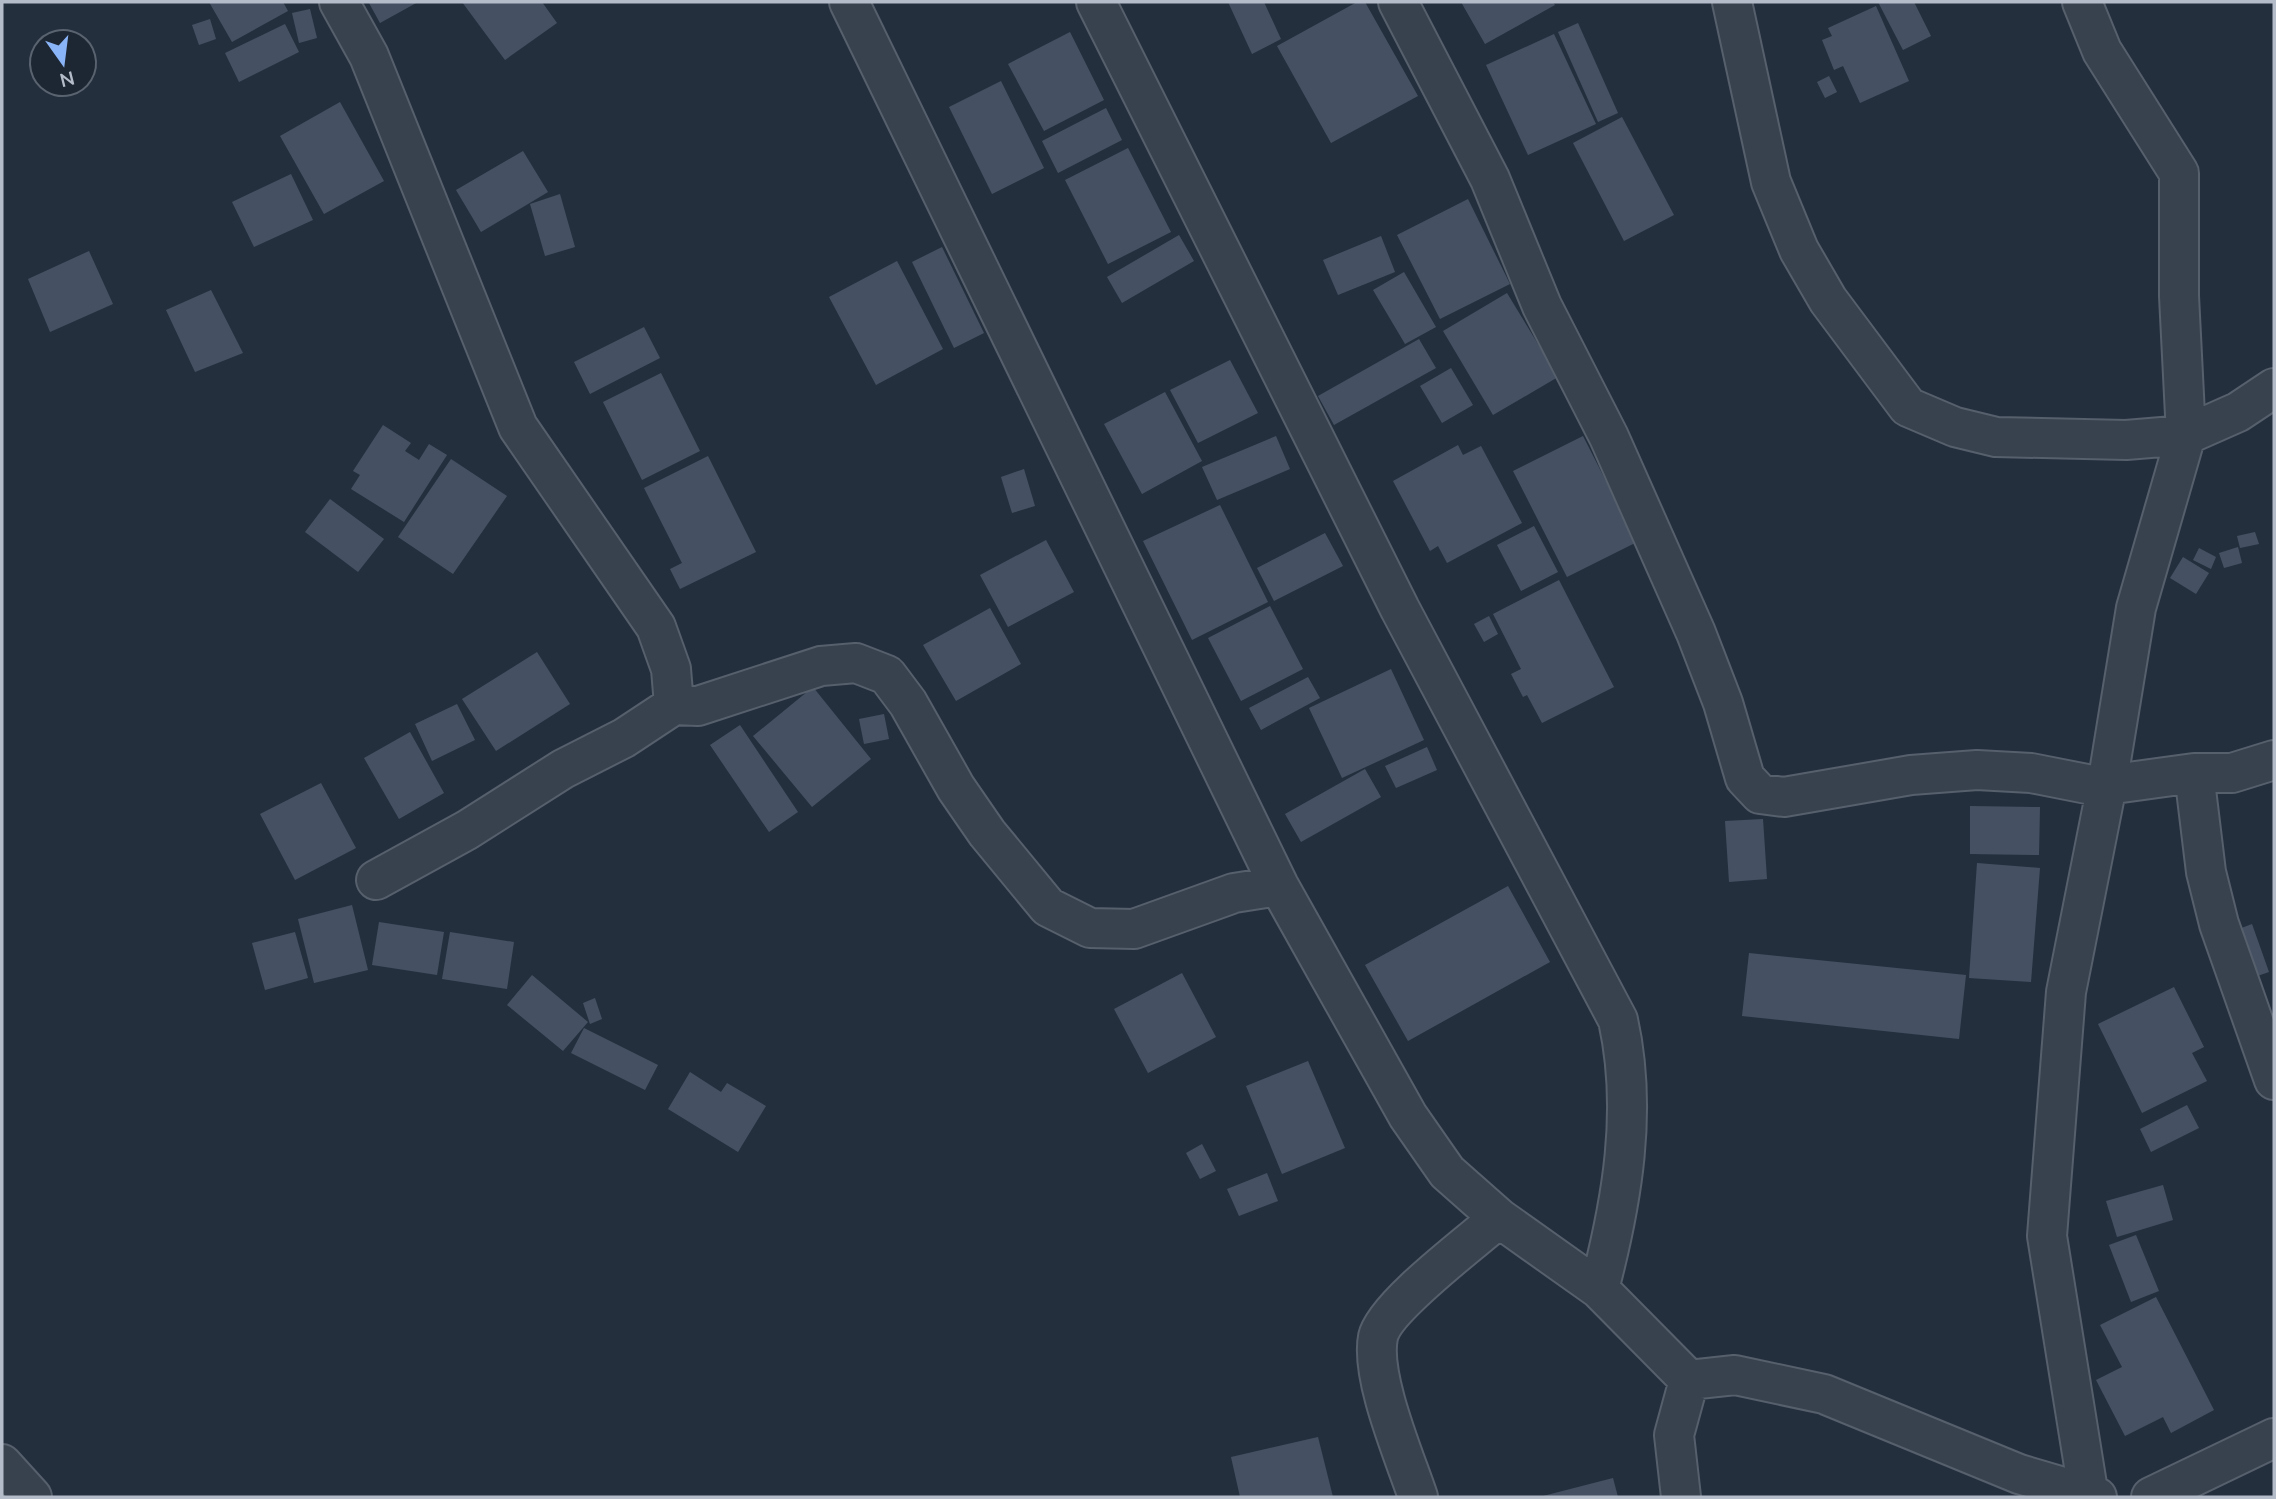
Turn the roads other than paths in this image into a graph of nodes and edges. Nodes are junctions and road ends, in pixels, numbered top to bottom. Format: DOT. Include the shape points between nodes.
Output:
graph roads {
  1 [pos="339,2"];
  2 [pos="849,2"];
  3 [pos="1096,2"];
  4 [pos="1398,2"];
  5 [pos="1732,2"];
  6 [pos="2082,2"];
  7 [pos="2274,388"];
  8 [pos="2186,435"];
  9 [pos="674,705"];
  10 [pos="2274,760"];
  11 [pos="2194,773"];
  12 [pos="2107,785"];
  13 [pos="376,880"];
  14 [pos="1279,886"];
  15 [pos="2274,1080"];
  16 [pos="1499,1219"];
  17 [pos="1599,1289"];
  18 [pos="1689,1380"];
  19 [pos="2274,1438"];
  20 [pos="2,1464"];
  21 [pos="32,1497"];
  22 [pos="1418,1497"];
  23 [pos="1681,1497"];
  24 [pos="2089,1497"];
  25 [pos="2097,1497"];
  26 [pos="2151,1497"];
  1 -- 9 [label="street" via="369,56 518,427 656,627 671,669"];
  2 -- 14 [label="street"];
  3 -- 17 [label="street" via="1400,609 1618,1020 1625,1052 1625,1148 1620,1195"];
  4 -- 12 [label="street" via="1490,179 1542,306 1609,437 1700,645 1745,778 1760,794 1784,797 1911,775 1977,770"];
  5 -- 8 [label="street" via="1772,182 1799,250 1828,300 1908,407 1955,427 1996,436 2126,440"];
  6 -- 8 [label="street" via="2102,51 2179,173"];
  7 -- 8 [label="street" via="2238,412"];
  8 -- 12 [label="street" via="2136,608"];
  9 -- 13 [label="street"];
  9 -- 14 [label="street" via="698,706 821,666 856,663 887,674 987,833 1048,907 1090,928 1134,929 1234,893"];
  10 -- 11 [label="street" via="2232,773"];
  11 -- 12 [label="street"];
  11 -- 15 [label="street" via="2206,872 2216,911"];
  12 -- 24 [label="street" via="2066,992 2047,1237"];
  14 -- 16 [label="street" via="1408,1116 1447,1172"];
  16 -- 17 [label="street"];
  16 -- 22 [label="street" via="1393,1311 1378,1337 1381,1383"];
  17 -- 18 [label="street"];
  18 -- 23 [label="street" via="1674,1435"];
  18 -- 24 [label="street" via="1735,1375 1824,1394 2019,1474"];
  19 -- 26 [label="street"];
  20 -- 21 [label="street"];
  24 -- 25 [label="street"];
}
